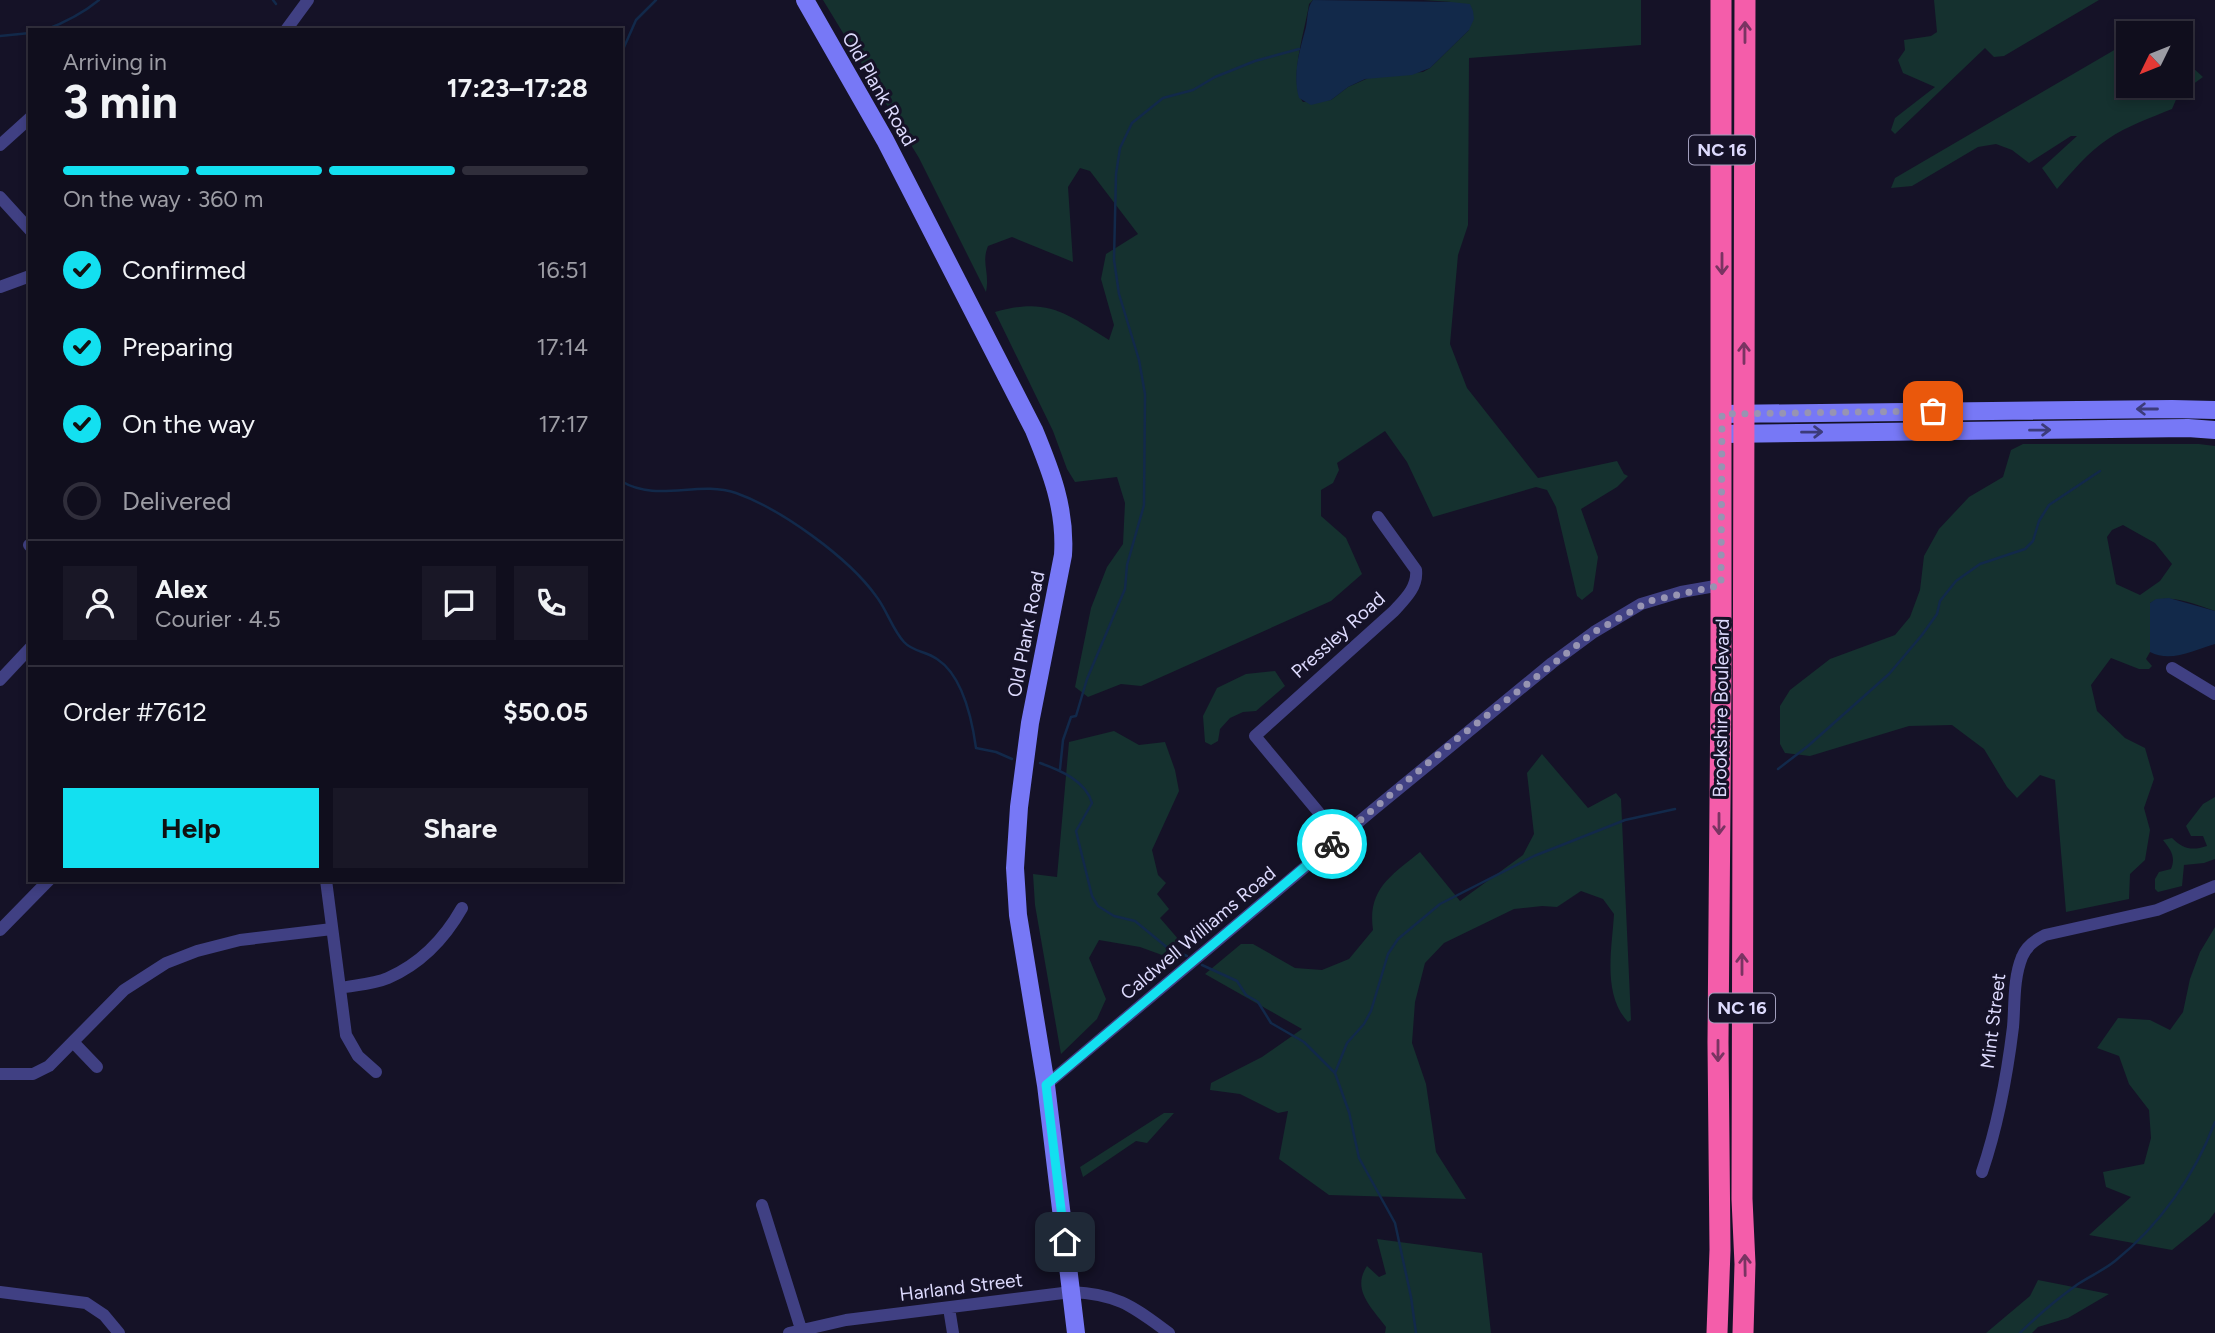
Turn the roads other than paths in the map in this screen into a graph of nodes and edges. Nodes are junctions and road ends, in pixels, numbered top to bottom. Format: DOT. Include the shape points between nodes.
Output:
graph roads {
  1 [pos="308,0"];
  2 [pos="805,0"];
  3 [pos="1722,0"];
  4 [pos="1745,0"];
  5 [pos="287,28"];
  6 [pos="28,120"];
  7 [pos="0,145"];
  8 [pos="1722,149"];
  9 [pos="1745,149"];
  10 [pos="0,197"];
  11 [pos="28,228"];
  12 [pos="1744,272"];
  13 [pos="28,277"];
  14 [pos="0,287"];
  15 [pos="2215,411"];
  16 [pos="1722,424"];
  17 [pos="1744,424"];
  18 [pos="2215,430"];
  19 [pos="1722,485"];
  20 [pos="1378,517"];
  21 [pos="1744,574"];
  22 [pos="1721,585"];
  23 [pos="28,650"];
  24 [pos="2172,668"];
  25 [pos="0,680"];
  26 [pos="2215,694"];
  27 [pos="1743,750"];
  28 [pos="1340,838"];
  29 [pos="47,882"];
  30 [pos="326,882"];
  31 [pos="2215,886"];
  32 [pos="462,908"];
  33 [pos="332,929"];
  34 [pos="0,930"];
  35 [pos="340,988"];
  36 [pos="73,1042"];
  37 [pos="97,1067"];
  38 [pos="376,1072"];
  39 [pos="0,1074"];
  40 [pos="1046,1085"];
  41 [pos="1982,1172"];
  42 [pos="762,1205"];
  43 [pos="0,1292"];
  44 [pos="1071,1292"];
  45 [pos="949,1308"];
  46 [pos="795,1331"];
  47 [pos="119,1333"];
  48 [pos="953,1333"];
  49 [pos="1076,1333"];
  50 [pos="1169,1333"];
  51 [pos="1717,1333"];
  52 [pos="1743,1333"];
  1 -- 5 [label="street"];
  2 -- 40 [label="street, Old Plank Road" via="938,241 1034,430 1059,498 1063,555 1030,723 1015,868 1018,915"];
  3 -- 8 [label="highway, Brookshire Boulevard / NC 16"];
  3 -- 9 [label="highway" via="1732,129 1734,140"];
  9 -- 4 [label="highway, Brookshire Boulevard / NC 16, one-way"];
  6 -- 7 [label="street"];
  8 -- 12 [label="highway" via="1733,159"];
  8 -- 16 [label="highway, Brookshire Boulevard / NC 16, one-way"];
  9 -- 12 [label="highway, Brookshire Boulevard / NC 16"];
  10 -- 11 [label="street"];
  17 -- 12 [label="highway, Brookshire Boulevard / NC 16, one-way"];
  13 -- 14 [label="street"];
  15 -- 17 [label="street, one-way"];
  16 -- 17 [label="street"];
  16 -- 19 [label="highway, Brookshire Boulevard / NC 16"];
  17 -- 18 [label="street, one-way"];
  17 -- 21 [label="highway, Brookshire Boulevard / NC 16"];
  19 -- 21 [label="highway" via="1731,510 1731,566"];
  19 -- 22 [label="highway, Brookshire Boulevard / NC 16"];
  20 -- 28 [label="street, Pressley Road" via="1416,570 1413,589 1255,736"];
  21 -- 27 [label="highway, Brookshire Boulevard / NC 16"];
  22 -- 27 [label="highway" via="1729,597 1729,655"];
  22 -- 28 [label="street, Caldwell Williams Road" via="1650,601 1594,632"];
  22 -- 51 [label="highway, Brookshire Boulevard / NC 16, one-way"];
  23 -- 25 [label="street"];
  24 -- 26 [label="street"];
  52 -- 27 [label="highway, Brookshire Boulevard / NC 16, one-way"];
  28 -- 40 [label="street, Caldwell Williams Road"];
  29 -- 34 [label="street"];
  30 -- 33 [label="street"];
  31 -- 41 [label="street, Mint Street" via="2157,910 2045,935 2029,945 2017,973 2003,1092"];
  32 -- 35 [label="street" via="451,928 419,961 386,979"];
  33 -- 35 [label="street"];
  33 -- 36 [label="street" via="240,940 166,962 124,990"];
  35 -- 38 [label="street" via="346,1035 358,1056"];
  36 -- 37 [label="street"];
  36 -- 39 [label="street" via="49,1066 33,1074"];
  40 -- 44 [label="street, Old Plank Road"];
  42 -- 46 [label="street"];
  43 -- 47 [label="street" via="86,1303"];
  44 -- 45 [label="street, Harland Street"];
  44 -- 49 [label="street, Old Plank Road"];
  44 -- 50 [label="street, Harland Street" via="1116,1298"];
  45 -- 46 [label="street, Harland Street" via="837,1321"];
  45 -- 48 [label="street"];
}
